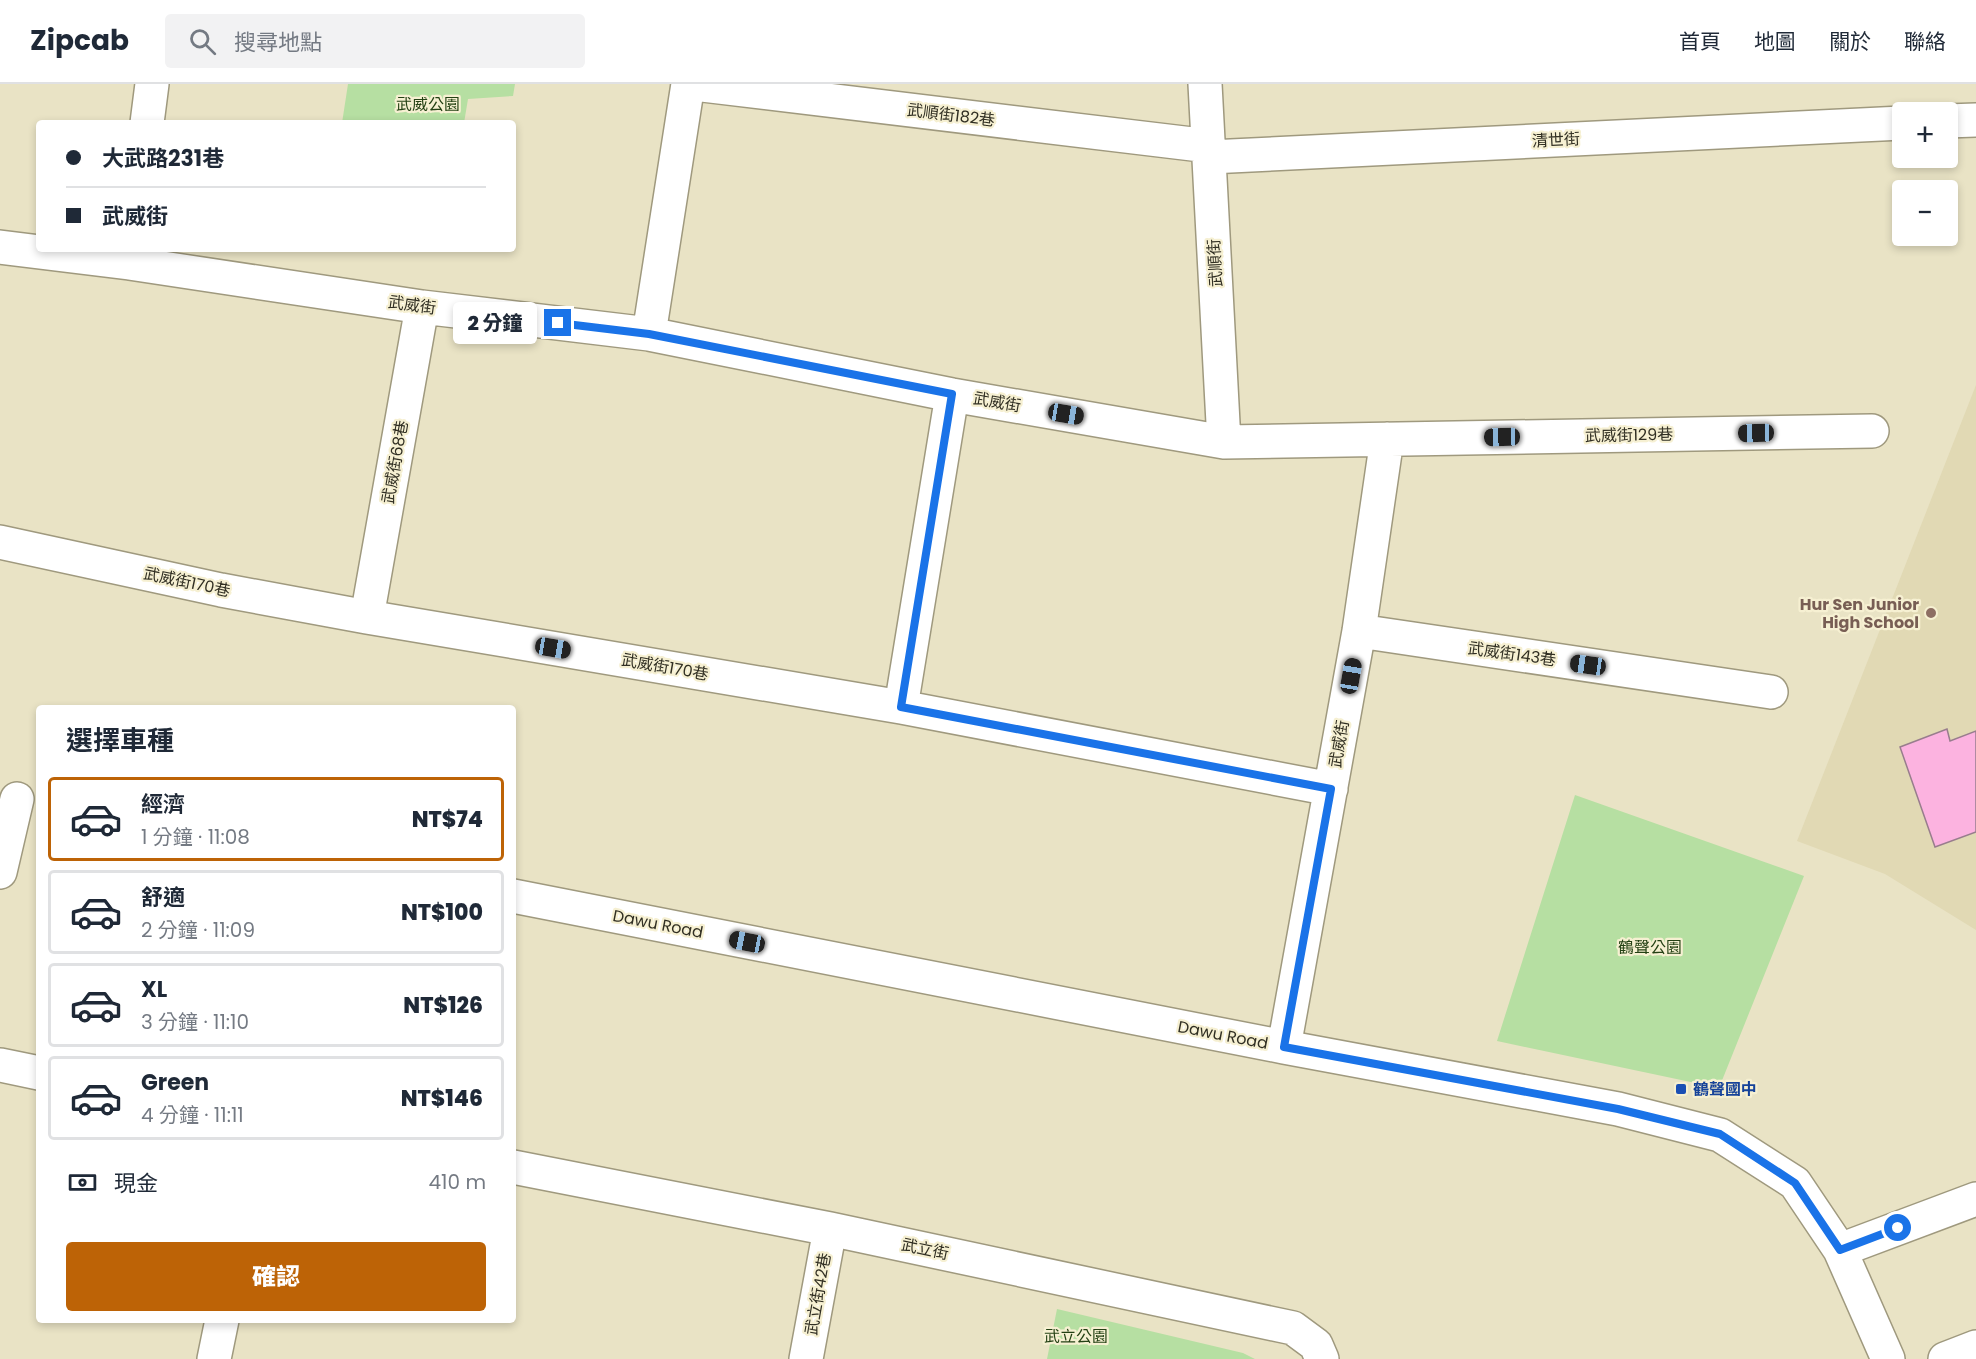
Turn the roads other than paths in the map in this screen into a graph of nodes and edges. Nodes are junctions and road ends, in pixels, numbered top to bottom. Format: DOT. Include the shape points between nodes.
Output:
graph roads {
  1 [pos="152,84"];
  2 [pos="688,84"];
  3 [pos="694,84"];
  4 [pos="1205,84"];
  5 [pos="147,120"];
  6 [pos="1976,120"];
  7 [pos="1958,121"];
  8 [pos="1892,123"];
  9 [pos="1209,152"];
  10 [pos="0,247"];
  11 [pos="36,249"];
  12 [pos="72,252"];
  13 [pos="130,256"];
  14 [pos="422,307"];
  15 [pos="649,334"];
  16 [pos="952,394"];
  17 [pos="1872,431"];
  18 [pos="1387,439"];
  19 [pos="1224,442"];
  20 [pos="0,542"];
  21 [pos="368,617"];
  22 [pos="1359,631"];
  23 [pos="1771,692"];
  24 [pos="901,707"];
  25 [pos="1331,789"];
  26 [pos="19,799"];
  27 [pos="0,872"];
  28 [pos="516,897"];
  29 [pos="1284,1047"];
  30 [pos="0,1065"];
  31 [pos="36,1072"];
  32 [pos="516,1168"];
  33 [pos="1976,1199"];
  34 [pos="830,1229"];
  35 [pos="1840,1250"];
  36 [pos="221,1323"];
  37 [pos="1976,1347"];
  38 [pos="214,1359"];
  39 [pos="806,1359"];
  40 [pos="1322,1359"];
  41 [pos="1888,1359"];
  42 [pos="1945,1359"];
  1 -- 5 [label="street"];
  2 -- 15 [label="street"];
  3 -- 9 [label="street, 武順街182巷"];
  4 -- 9 [label="street, 武順街"];
  6 -- 7 [label="street"];
  8 -- 9 [label="street, 清世街"];
  9 -- 19 [label="street, 武順街"];
  10 -- 11 [label="street, 武威街"];
  12 -- 13 [label="street, 武威街"];
  13 -- 14 [label="street, 武威街"];
  14 -- 15 [label="street, 武威街"];
  14 -- 21 [label="street, 武威街68巷"];
  15 -- 16 [label="street, 武威街"];
  16 -- 19 [label="street, 武威街"];
  16 -- 24 [label="street"];
  17 -- 18 [label="street, 武威街129巷"];
  18 -- 19 [label="street, 武威街"];
  18 -- 22 [label="street, 武威街"];
  20 -- 21 [label="street, 武威街170巷"];
  21 -- 24 [label="street, 武威街170巷"];
  22 -- 23 [label="street, 武威街143巷"];
  22 -- 25 [label="street, 武威街"];
  24 -- 25 [label="street, 武威街170巷"];
  25 -- 29 [label="street, 武威街"];
  26 -- 27 [label="street"];
  28 -- 29 [label="street, Dawu Road"];
  29 -- 35 [label="street, Dawu Road" via="1618,1109 1720,1134 1795,1183"];
  30 -- 31 [label="street"];
  32 -- 34 [label="street, 武立街"];
  33 -- 35 [label="street"];
  34 -- 39 [label="street, 武立街42巷"];
  34 -- 40 [label="street, 武立街" via="1293,1328 1316,1345"];
  35 -- 41 [label="street, Dawu Road"];
  36 -- 38 [label="street"];
  37 -- 42 [label="street"];
}
